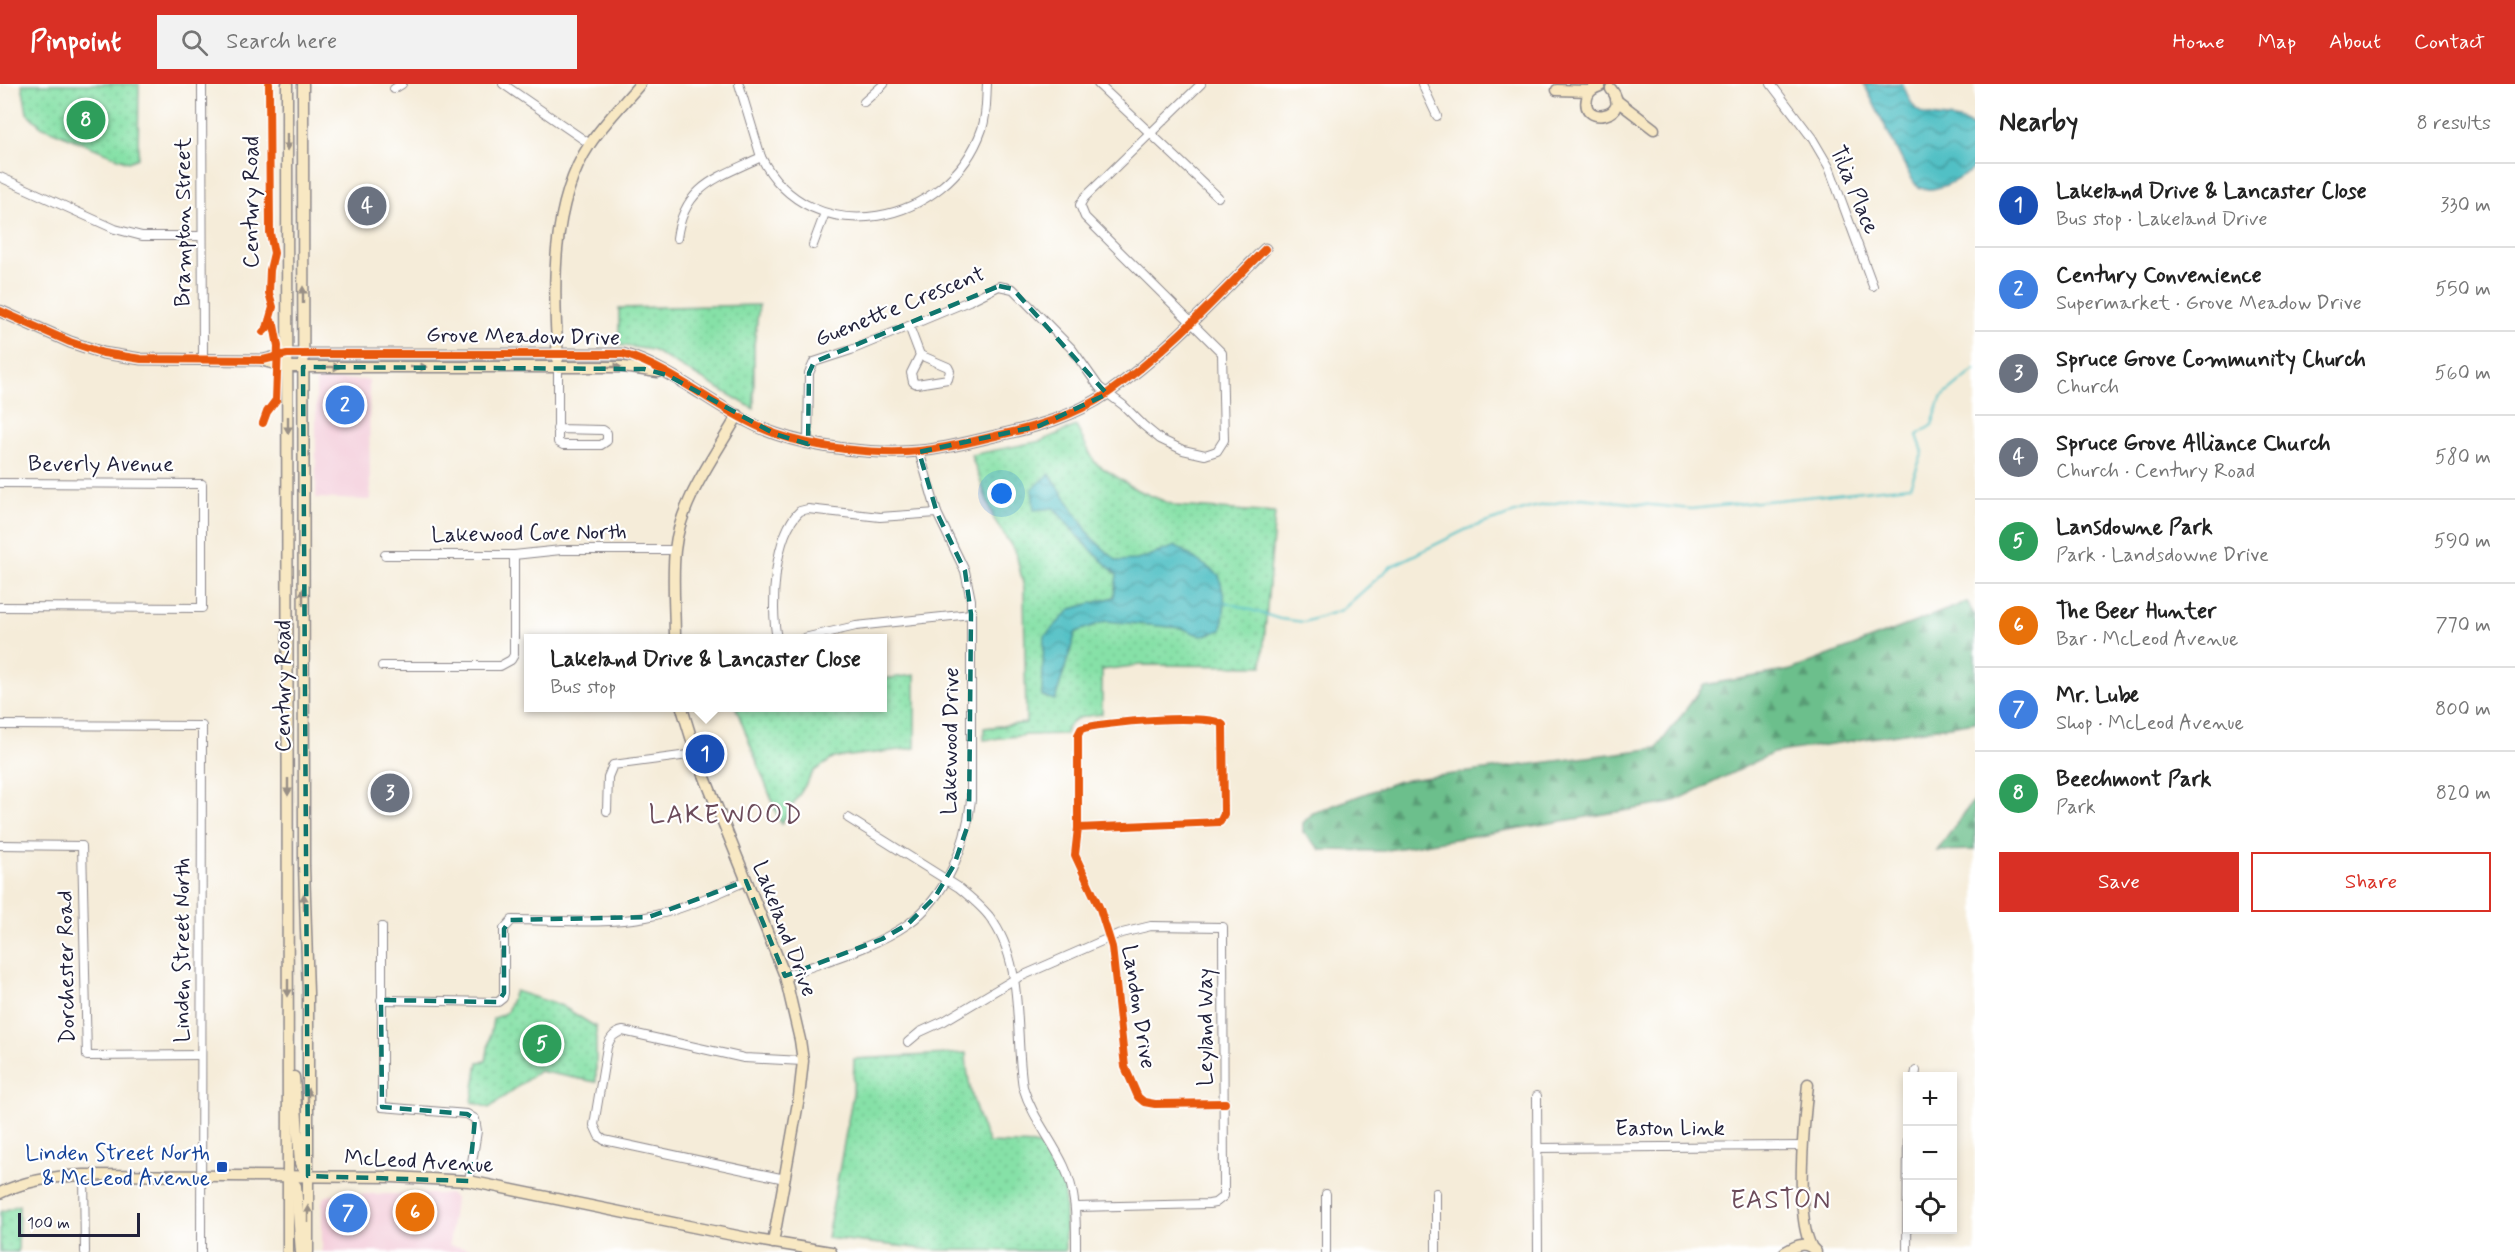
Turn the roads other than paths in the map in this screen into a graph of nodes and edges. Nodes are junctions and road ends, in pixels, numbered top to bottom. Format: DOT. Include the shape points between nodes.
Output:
graph roads {
  1 [pos="202,84"];
  2 [pos="287,84"];
  3 [pos="303,84"];
  4 [pos="503,84"];
  5 [pos="640,84"];
  6 [pos="739,84"];
  7 [pos="884,84"];
  8 [pos="987,84"];
  9 [pos="1098,84"];
  10 [pos="1201,84"];
  11 [pos="1422,84"];
  12 [pos="1771,84"];
  13 [pos="1603,87"];
  14 [pos="1616,100"];
  15 [pos="864,102"];
  16 [pos="1586,104"];
  17 [pos="1612,112"];
  18 [pos="1437,116"];
  19 [pos="1642,119"];
  20 [pos="1654,129"];
  21 [pos="1151,134"];
  22 [pos="590,144"];
  23 [pos="761,156"];
  24 [pos="0,177"];
  25 [pos="1218,196"];
  26 [pos="825,213"];
  27 [pos="202,237"];
  28 [pos="677,238"];
  29 [pos="813,245"];
  30 [pos="1265,249"];
  31 [pos="1873,286"];
  32 [pos="0,311"];
  33 [pos="1192,322"];
  34 [pos="909,326"];
  35 [pos="287,354"];
  36 [pos="303,354"];
  37 [pos="557,354"];
  38 [pos="920,356"];
  39 [pos="203,360"];
  40 [pos="263,360"];
  41 [pos="287,367"];
  42 [pos="303,367"];
  43 [pos="558,368"];
  44 [pos="667,375"];
  45 [pos="1107,394"];
  46 [pos="738,415"];
  47 [pos="557,429"];
  48 [pos="808,444"];
  49 [pos="919,451"];
  50 [pos="0,483"];
  51 [pos="937,513"];
  52 [pos="675,550"];
  53 [pos="385,555"];
  54 [pos="514,555"];
  55 [pos="0,606"];
  56 [pos="971,614"];
  57 [pos="675,634"];
  58 [pos="776,634"];
  59 [pos="824,634"];
  60 [pos="382,666"];
  61 [pos="683,712"];
  62 [pos="0,725"];
  63 [pos="696,754"];
  64 [pos="607,811"];
  65 [pos="848,818"];
  66 [pos="1078,828"];
  67 [pos="0,845"];
  68 [pos="946,879"];
  69 [pos="746,881"];
  70 [pos="382,927"];
  71 [pos="1109,937"];
  72 [pos="785,976"];
  73 [pos="1015,980"];
  74 [pos="381,1000"];
  75 [pos="288,1022"];
  76 [pos="908,1042"];
  77 [pos="201,1055"];
  78 [pos="803,1061"];
  79 [pos="1808,1084"];
  80 [pos="1537,1096"];
  81 [pos="1225,1103"];
  82 [pos="1803,1146"];
  83 [pos="1537,1148"];
  84 [pos="84,1175"];
  85 [pos="201,1175"];
  86 [pos="288,1176"];
  87 [pos="308,1176"];
  88 [pos="785,1179"];
  89 [pos="1907,1180"];
  90 [pos="469,1181"];
  91 [pos="0,1193"];
  92 [pos="1436,1193"];
  93 [pos="1326,1194"];
  94 [pos="1076,1207"];
  95 [pos="1803,1216"];
  96 [pos="773,1243"];
  97 [pos="1789,1250"];
  98 [pos="1815,1250"];
  99 [pos="84,1252"];
  100 [pos="201,1252"];
  101 [pos="288,1252"];
  102 [pos="301,1252"];
  103 [pos="308,1252"];
  104 [pos="831,1252"];
  105 [pos="1076,1252"];
  106 [pos="1326,1252"];
  107 [pos="1436,1252"];
  108 [pos="1538,1252"];
  109 [pos="1906,1252"];
  1 -- 27 [label="street, Brampton Street"];
  2 -- 35 [label="street, Century Road, one-way"];
  36 -- 3 [label="street, Century Road, one-way"];
  4 -- 22 [label="street"];
  5 -- 22 [label="street"];
  6 -- 23 [label="street"];
  7 -- 15 [label="street"];
  8 -- 26 [label="street" via="986,113 975,145 938,189 912,206 886,215 854,217"];
  9 -- 21 [label="street"];
  10 -- 21 [label="street"];
  11 -- 18 [label="street"];
  12 -- 31 [label="street, Tilia Place" via="1829,167"];
  13 -- 14 [label="street"];
  13 -- 16 [label="street"];
  13 -- 16 [label="street" via="1557,90"];
  14 -- 17 [label="street"];
  14 -- 19 [label="street"];
  16 -- 17 [label="street" via="1598,116"];
  17 -- 19 [label="street"];
  19 -- 20 [label="street"];
  21 -- 25 [label="street"];
  21 -- 33 [label="street" via="1080,205 1085,217"];
  22 -- 37 [label="street" via="564,199 558,230"];
  23 -- 26 [label="street" via="784,189"];
  23 -- 28 [label="street" via="700,189 684,207"];
  24 -- 27 [label="street" via="115,229 142,236"];
  26 -- 29 [label="street"];
  27 -- 39 [label="street, Brampton Street"];
  30 -- 33 [label="street, Grove Meadow Drive"];
  32 -- 39 [label="street" via="103,353 141,359"];
  33 -- 45 [label="street, Grove Meadow Drive" via="1158,355"];
  33 -- 45 [label="street" via="1218,347 1224,360 1224,440 1217,451 1205,455 1183,450 1160,438"];
  34 -- 38 [label="street"];
  34 -- 45 [label="street, Guenette Crescent" via="994,287 1009,286 1067,344"];
  34 -- 48 [label="street, Guenette Crescent" via="814,362 809,373"];
  35 -- 36 [label="street, Grove Meadow Drive"];
  35 -- 40 [label="street, Grove Meadow Drive"];
  35 -- 41 [label="street, Century Road"];
  36 -- 37 [label="street, Grove Meadow Drive"];
  36 -- 42 [label="street, Century Road"];
  37 -- 43 [label="street"];
  37 -- 44 [label="street, Grove Meadow Drive" via="623,354 647,361"];
  38 -- 38 [label="street" via="911,373 913,382 948,380 948,367"];
  39 -- 40 [label="street"];
  40 -- 41 [label="street, Grove Meadow Drive"];
  41 -- 42 [label="street, Grove Meadow Drive"];
  41 -- 75 [label="street, Century Road, one-way"];
  42 -- 43 [label="street, Grove Meadow Drive, one-way"];
  87 -- 42 [label="street, Century Road, one-way"];
  43 -- 44 [label="street, Grove Meadow Drive, one-way" via="623,368"];
  43 -- 47 [label="street"];
  44 -- 46 [label="street, Grove Meadow Drive"];
  45 -- 49 [label="street, Grove Meadow Drive" via="1039,426"];
  46 -- 48 [label="street, Grove Meadow Drive" via="775,434"];
  46 -- 52 [label="street" via="689,503"];
  47 -- 47 [label="street" via="603,430 608,433 607,441 601,445 563,445 557,440"];
  48 -- 49 [label="street, Grove Meadow Drive"];
  49 -- 51 [label="street, Lakewood Drive"];
  50 -- 55 [label="street, Beverly Avenue" via="202,484 202,608"];
  51 -- 56 [label="street, Lakewood Drive" via="965,571"];
  51 -- 58 [label="street" via="880,517 800,511 786,536 777,565"];
  52 -- 54 [label="street, Lakewood Cove North" via="561,550"];
  52 -- 57 [label="street"];
  53 -- 54 [label="street, Lakewood Cove North"];
  54 -- 60 [label="street" via="513,655 506,664"];
  56 -- 59 [label="street" via="856,626"];
  56 -- 68 [label="street, Lakewood Drive" via="971,800 963,844"];
  61 -- 63 [label="street, Lakeland Drive"];
  62 -- 77 [label="street, Linden Street North" via="202,726"];
  63 -- 64 [label="street" via="613,765 608,777"];
  63 -- 69 [label="street, Lakeland Drive"];
  65 -- 68 [label="street"];
  66 -- 66 [label="street, Landon Drive" via="1220,822 1224,814 1223,726 1220,722 1150,720 1089,726 1079,732"];
  66 -- 71 [label="street, Landon Drive" via="1075,855"];
  67 -- 77 [label="street, Dorchester Road" via="82,846 87,1056"];
  68 -- 72 [label="street, Lakewood Drive" via="923,911 908,924 882,939"];
  68 -- 73 [label="street" via="988,915 1002,940"];
  69 -- 72 [label="street, Lakeland Drive"];
  69 -- 74 [label="street" via="649,917 615,921 512,920 504,929 504,993 498,1002"];
  70 -- 74 [label="street"];
  71 -- 73 [label="street, Leyland Way"];
  71 -- 81 [label="street, Landon Drive" via="1125,1066 1138,1097 1155,1104"];
  71 -- 81 [label="street, Leyland Way" via="1151,926 1223,927"];
  72 -- 78 [label="street, Lakeland Drive"];
  73 -- 76 [label="street, Leyland Way"];
  73 -- 94 [label="street" via="1023,1088 1063,1165"];
  74 -- 90 [label="street" via="382,1107 467,1114 475,1119 477,1131"];
  75 -- 86 [label="street, Century Road"];
  75 -- 87 [label="street" via="300,1163"];
  77 -- 85 [label="street, Linden Street North"];
  78 -- 88 [label="street, Lakeland Drive"];
  78 -- 88 [label="street" via="744,1058 618,1032 607,1047 595,1119 596,1131 604,1140"];
  79 -- 82 [label="street"];
  80 -- 83 [label="street"];
  81 -- 94 [label="street, Leyland Way" via="1222,1199 1209,1204"];
  82 -- 83 [label="street, Easton Link"];
  82 -- 95 [label="street"];
  83 -- 108 [label="street"];
  84 -- 85 [label="street, McLeod Avenue"];
  84 -- 91 [label="street, McLeod Avenue" via="23,1183"];
  84 -- 99 [label="street"];
  85 -- 86 [label="street, McLeod Avenue"];
  85 -- 100 [label="street, Linden Street North"];
  86 -- 87 [label="street, McLeod Avenue"];
  86 -- 101 [label="street, Century Road"];
  86 -- 102 [label="street" via="296,1186"];
  87 -- 90 [label="street, McLeod Avenue"];
  103 -- 87 [label="street, Century Road, one-way"];
  88 -- 96 [label="street, Lakeland Drive"];
  89 -- 109 [label="street"];
  90 -- 96 [label="street, McLeod Avenue"];
  92 -- 107 [label="street"];
  93 -- 106 [label="street"];
  94 -- 105 [label="street"];
  95 -- 97 [label="street"];
  95 -- 98 [label="street" via="1807,1239"];
  96 -- 104 [label="street, McLeod Avenue"];
  97 -- 98 [label="street" via="1800,1244"];
}
